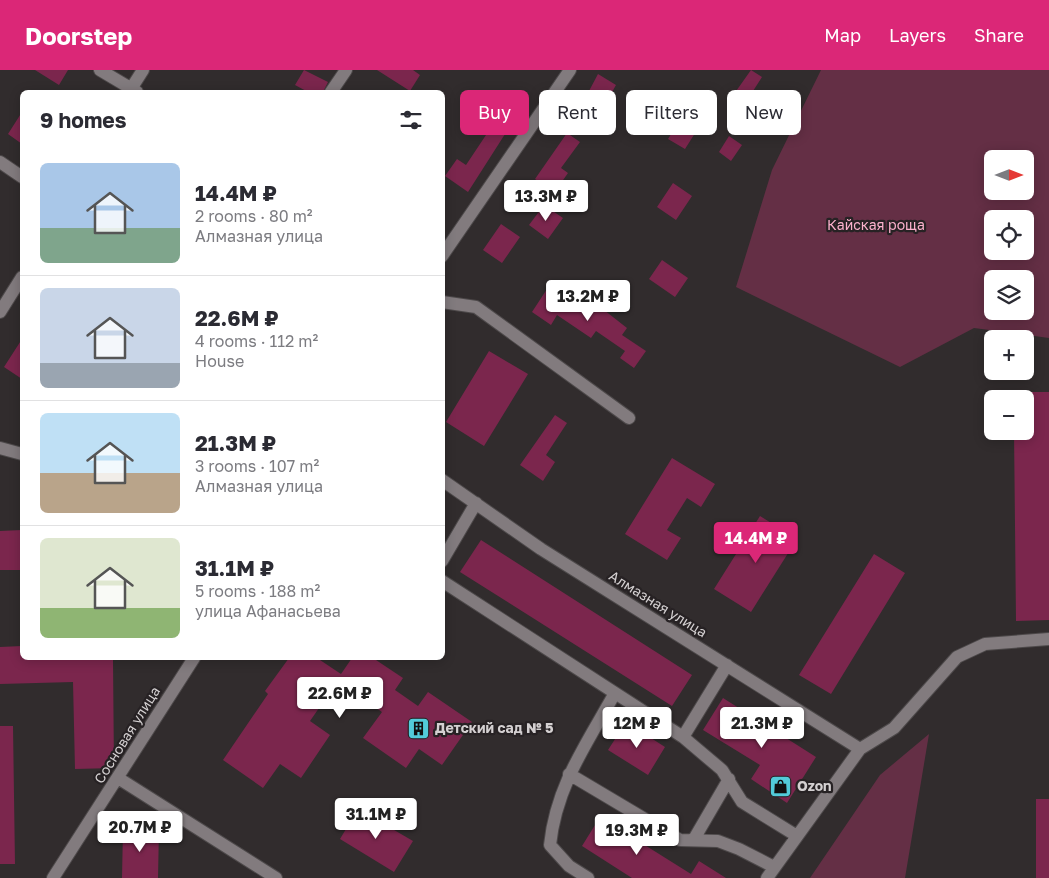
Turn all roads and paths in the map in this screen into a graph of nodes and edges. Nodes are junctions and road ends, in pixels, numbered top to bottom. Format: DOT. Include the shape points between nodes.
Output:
graph roads {
  1 [pos="100,70"];
  2 [pos="143,70"];
  3 [pos="346,70"];
  4 [pos="570,70"];
  5 [pos="130,90"];
  6 [pos="133,90"];
  7 [pos="333,90"];
  8 [pos="0,162"];
  9 [pos="20,176"];
  10 [pos="445,252"];
  11 [pos="20,280"];
  12 [pos="445,302"];
  13 [pos="0,312"];
  14 [pos="629,418"];
  15 [pos="0,448"];
  16 [pos="20,453"];
  17 [pos="445,482"];
  18 [pos="476,503"];
  19 [pos="445,556"];
  20 [pos="445,583"];
  21 [pos="1049,639"];
  22 [pos="193,660"];
  23 [pos="727,665"];
  24 [pos="615,693"];
  25 [pos="683,737"];
  26 [pos="860,749"];
  27 [pos="569,774"];
  28 [pos="118,778"];
  29 [pos="729,779"];
  30 [pos="797,836"];
  31 [pos="694,839"];
  32 [pos="771,873"];
  33 [pos="53,878"];
  34 [pos="276,878"];
  35 [pos="588,878"];
  1 -- 5 [label="street"];
  2 -- 6 [label="street"];
  3 -- 7 [label="street"];
  4 -- 10 [label="street"];
  8 -- 9 [label="street"];
  11 -- 13 [label="street"];
  12 -- 14 [label="street" via="476,307"];
  15 -- 16 [label="street"];
  17 -- 18 [label="street, Алмазная улица"];
  18 -- 19 [label="street"];
  18 -- 23 [label="street, Алмазная улица" via="541,549"];
  20 -- 24 [label="street"];
  21 -- 26 [label="street" via="985,644 957,657 894,728"];
  22 -- 28 [label="street, Сосновая улица"];
  23 -- 25 [label="street"];
  23 -- 26 [label="street, Алмазная улица"];
  24 -- 25 [label="street"];
  24 -- 27 [label="street"];
  25 -- 29 [label="street"];
  26 -- 30 [label="street"];
  27 -- 31 [label="street" via="680,840"];
  27 -- 35 [label="street" via="553,818 550,845 569,866"];
  28 -- 33 [label="street, Сосновая улица"];
  28 -- 34 [label="street"];
  29 -- 30 [label="street" via="742,802"];
  29 -- 31 [label="street"];
  30 -- 32 [label="street"];
  31 -- 32 [label="street" via="718,840 739,848"];
}
